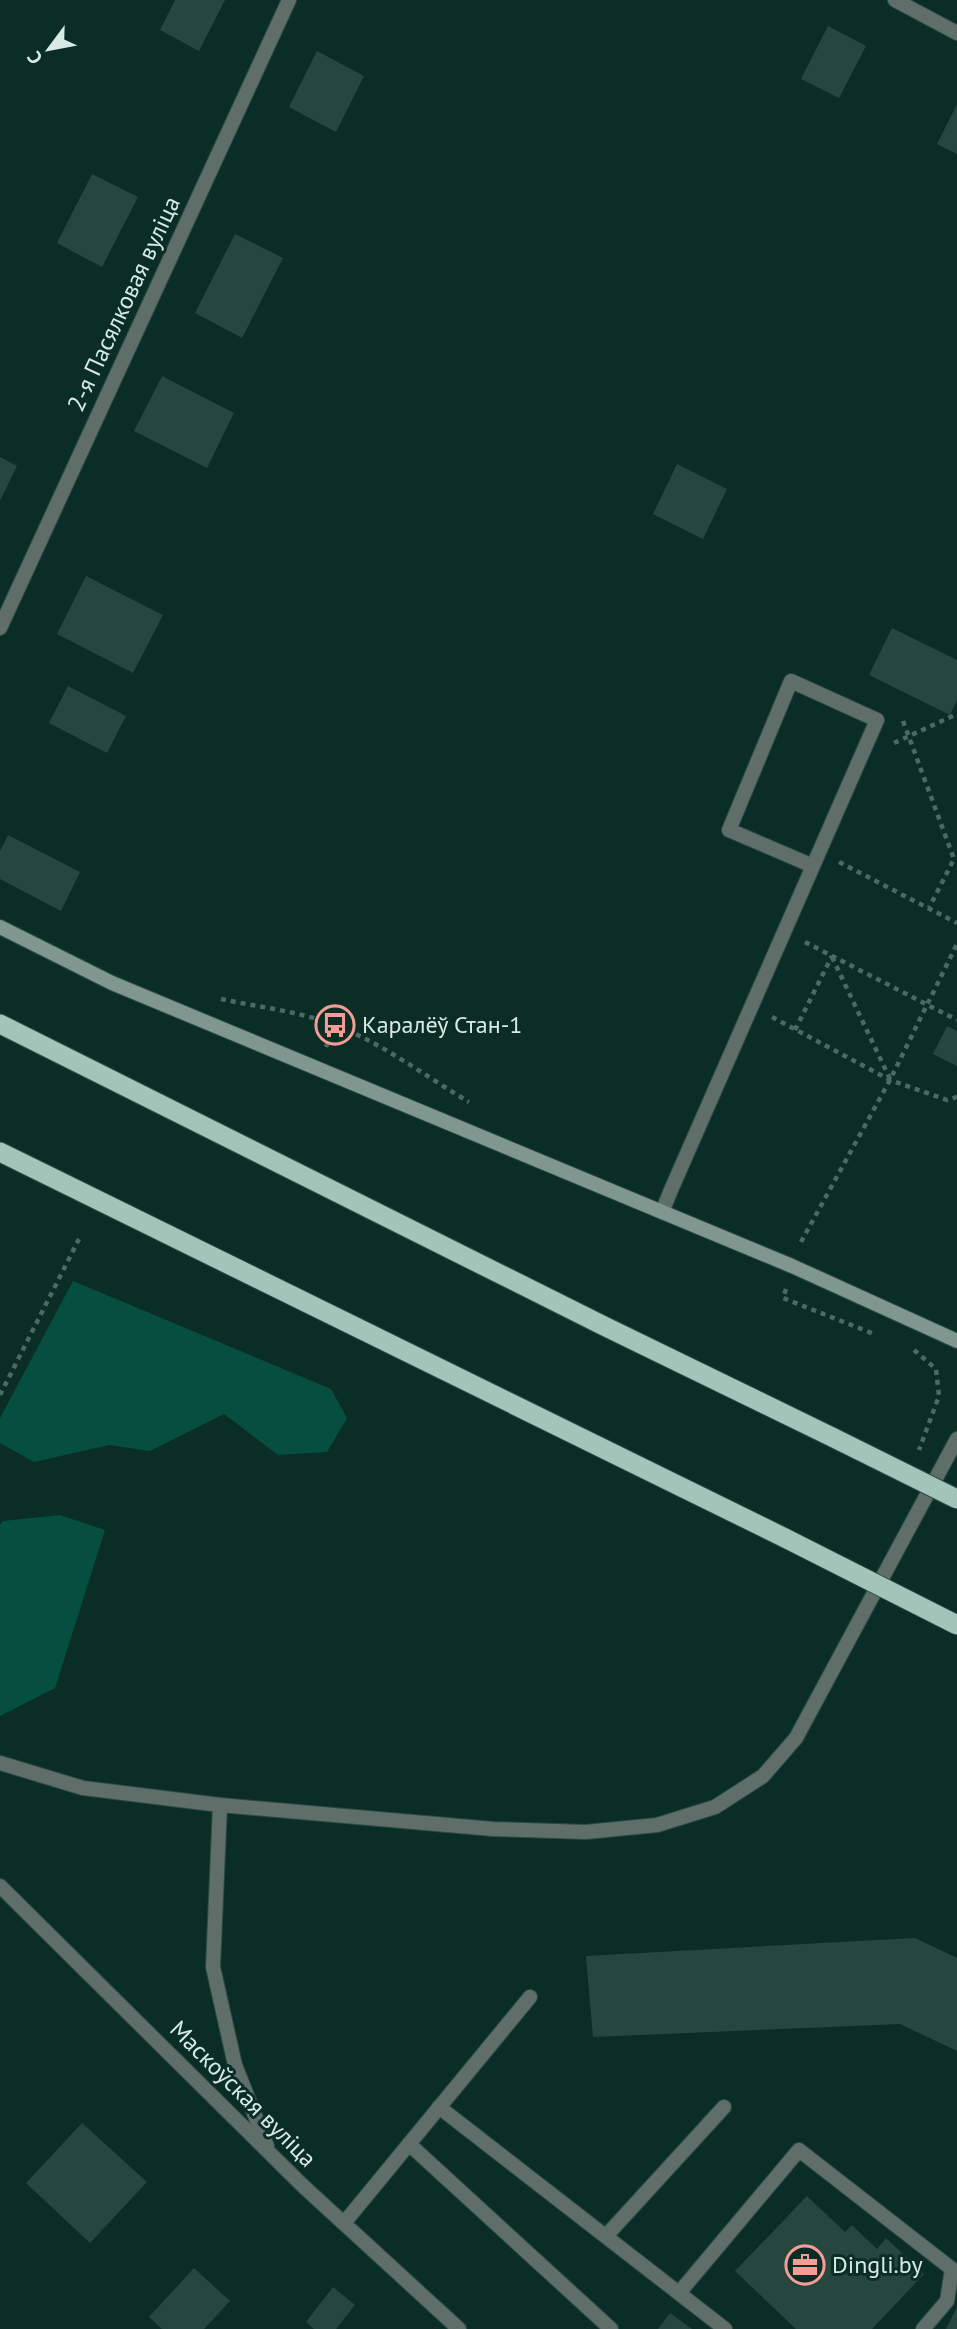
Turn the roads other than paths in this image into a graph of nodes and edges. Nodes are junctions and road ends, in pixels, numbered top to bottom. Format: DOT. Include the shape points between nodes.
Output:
graph roads {
  1 [pos="289,0"];
  2 [pos="895,0"];
  3 [pos="957,33"];
  4 [pos="0,628"];
  5 [pos="813,866"];
  6 [pos="0,927"];
  7 [pos="0,1024"];
  8 [pos="0,1152"];
  9 [pos="662,1212"];
  10 [pos="957,1341"];
  11 [pos="957,1439"];
  12 [pos="957,1499"];
  13 [pos="957,1625"];
  14 [pos="0,1763"];
  15 [pos="220,1805"];
  16 [pos="0,1886"];
  17 [pos="530,1997"];
  18 [pos="724,2106"];
  19 [pos="439,2108"];
  20 [pos="409,2144"];
  21 [pos="268,2151"];
  22 [pos="344,2223"];
  23 [pos="606,2236"];
  24 [pos="679,2293"];
  25 [pos="459,2329"];
  26 [pos="611,2329"];
  27 [pos="725,2329"];
  28 [pos="923,2329"];
  1 -- 4 [label="street, 2-я Пасялковая вуліца"];
  2 -- 3 [label="street"];
  5 -- 5 [label="street" via="877,720 791,681 729,830"];
  5 -- 9 [label="street"];
  6 -- 9 [label="main road" via="112,983"];
  7 -- 12 [label="highway, bridge"];
  8 -- 13 [label="highway, bridge"];
  9 -- 10 [label="main road"];
  11 -- 15 [label="street" via="796,1738 763,1776 715,1807 657,1825 586,1832 492,1829"];
  14 -- 15 [label="street" via="83,1788"];
  15 -- 21 [label="street" via="213,1968 235,2065"];
  16 -- 21 [label="street, Маскоўская вуліца"];
  17 -- 19 [label="street"];
  18 -- 23 [label="street"];
  19 -- 20 [label="street"];
  19 -- 23 [label="street"];
  20 -- 22 [label="street"];
  20 -- 26 [label="street"];
  21 -- 22 [label="street, Маскоўская вуліца"];
  22 -- 25 [label="street, Маскоўская вуліца"];
  23 -- 24 [label="street"];
  24 -- 27 [label="street"];
  24 -- 28 [label="street" via="799,2150 952,2269 947,2301"];
}
